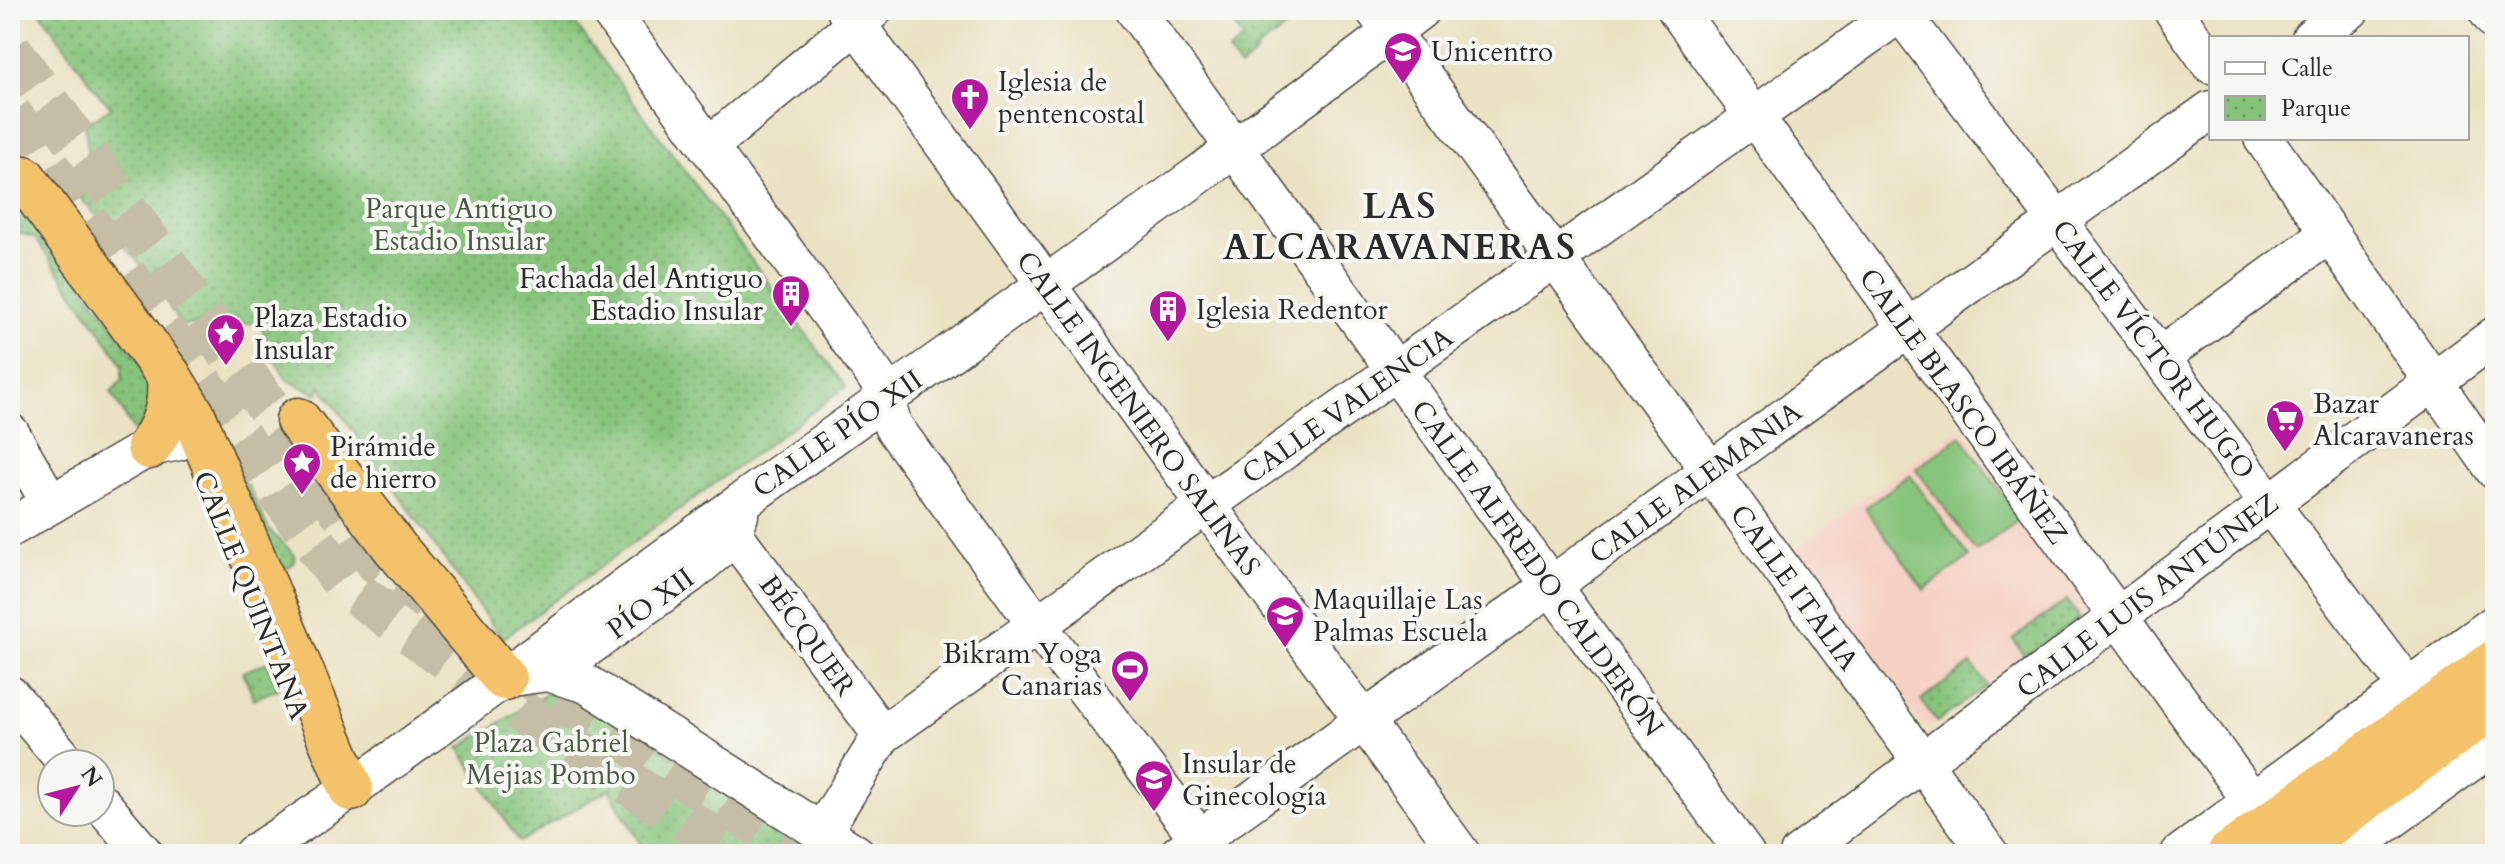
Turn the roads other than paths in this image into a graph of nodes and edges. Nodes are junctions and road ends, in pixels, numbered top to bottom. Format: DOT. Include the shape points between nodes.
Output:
graph roads {
  1 [pos="1135,10"];
  2 [pos="1677,10"];
  3 [pos="2173,10"];
  4 [pos="2350,10"];
  5 [pos="2487,10"];
  6 [pos="1901,11"];
  7 [pos="623,15"];
  8 [pos="858,15"];
  9 [pos="1395,17"];
  10 [pos="2495,21"];
  11 [pos="2314,36"];
  12 [pos="2209,61"];
  13 [pos="2209,111"];
  14 [pos="1754,116"];
  15 [pos="2264,140"];
  16 [pos="708,147"];
  17 [pos="1235,148"];
  18 [pos="24,178"];
  19 [pos="2058,221"];
  20 [pos="2329,234"];
  21 [pos="1555,258"];
  22 [pos="1046,285"];
  23 [pos="1908,328"];
  24 [pos="2495,336"];
  25 [pos="2160,357"];
  26 [pos="1395,371"];
  27 [pos="169,376"];
  28 [pos="2433,382"];
  29 [pos="885,401"];
  30 [pos="298,420"];
  31 [pos="10,433"];
  32 [pos="149,447"];
  33 [pos="2495,470"];
  34 [pos="1710,471"];
  35 [pos="743,500"];
  36 [pos="2270,503"];
  37 [pos="51,504"];
  38 [pos="1207,505"];
  39 [pos="10,528"];
  40 [pos="732,538"];
  41 [pos="1551,586"];
  42 [pos="2117,617"];
  43 [pos="2495,624"];
  44 [pos="1037,625"];
  45 [pos="2495,662"];
  46 [pos="584,668"];
  47 [pos="514,670"];
  48 [pos="2409,689"];
  49 [pos="10,695"];
  50 [pos="2495,705"];
  51 [pos="1364,721"];
  52 [pos="882,735"];
  53 [pos="2495,744"];
  54 [pos="55,748"];
  55 [pos="1923,762"];
  56 [pos="2414,764"];
  57 [pos="326,816"];
  58 [pos="116,821"];
  59 [pos="822,832"];
  60 [pos="2246,835"];
  61 [pos="1197,849"];
  62 [pos="144,854"];
  63 [pos="253,854"];
  64 [pos="856,854"];
  65 [pos="1461,854"];
  66 [pos="1745,854"];
  67 [pos="1799,854"];
  68 [pos="1989,854"];
  69 [pos="2180,854"];
  70 [pos="2200,854"];
  71 [pos="2334,854"];
  72 [pos="2344,854"];
  1 -- 17 [label="street, CALLE ALFREDO CALDERÓN"];
  2 -- 14 [label="street, CALLE BLASCO IBÁÑEZ"];
  3 -- 12 [label="street"];
  4 -- 11 [label="street"];
  5 -- 10 [label="street"];
  6 -- 14 [label="street, CALLE VALENCIA"];
  6 -- 19 [label="street, CALLE VÍCTOR HUGO"];
  7 -- 16 [label="street"];
  8 -- 16 [label="street"];
  8 -- 22 [label="street, CALLE INGENIERO SALINAS"];
  9 -- 17 [label="street, CALLE PÍO XII"];
  9 -- 21 [label="street, CALLE ITALIA"];
  13 -- 19 [label="street, CALLE ALEMANIA"];
  14 -- 21 [label="street, CALLE VALENCIA"];
  14 -- 23 [label="street, CALLE BLASCO IBÁÑEZ"];
  15 -- 20 [label="street"];
  16 -- 29 [label="street" via="872,371"];
  17 -- 22 [label="street, CALLE PÍO XII"];
  17 -- 26 [label="street, CALLE ALFREDO CALDERÓN"];
  18 -- 27 [label="highway"];
  19 -- 23 [label="street, CALLE ALEMANIA"];
  19 -- 25 [label="street, CALLE VÍCTOR HUGO"];
  20 -- 25 [label="street"];
  20 -- 28 [label="street"];
  21 -- 26 [label="street, CALLE VALENCIA"];
  21 -- 34 [label="street, CALLE ITALIA"];
  22 -- 29 [label="street, CALLE PÍO XII"];
  22 -- 38 [label="street, CALLE INGENIERO SALINAS"];
  23 -- 34 [label="street, CALLE ALEMANIA"];
  23 -- 42 [label="street, CALLE BLASCO IBÁÑEZ"];
  24 -- 28 [label="street, CALLE LUIS ANTÚNEZ"];
  25 -- 36 [label="street, CALLE VÍCTOR HUGO"];
  26 -- 38 [label="street, CALLE VALENCIA"];
  26 -- 41 [label="street, CALLE ALFREDO CALDERÓN"];
  27 -- 32 [label="highway" via="167,418"];
  27 -- 57 [label="highway" via="205,440"];
  28 -- 33 [label="street"];
  28 -- 36 [label="street, CALLE LUIS ANTÚNEZ"];
  29 -- 35 [label="street, CALLE PÍO XII"];
  29 -- 44 [label="street" via="893,426"];
  30 -- 47 [label="highway" via="396,549"];
  31 -- 37 [label="street"];
  32 -- 37 [label="street, CALLE QUINTANA"];
  32 -- 57 [label="street, CALLE QUINTANA" via="177,440 194,451"];
  34 -- 41 [label="street, CALLE ALEMANIA"];
  34 -- 55 [label="street, CALLE ITALIA"];
  35 -- 40 [label="street"];
  35 -- 47 [label="street, CALLE PÍO XII"];
  36 -- 42 [label="street, CALLE LUIS ANTÚNEZ"];
  36 -- 48 [label="street, CALLE VÍCTOR HUGO"];
  37 -- 39 [label="street, CALLE QUINTANA"];
  38 -- 44 [label="street, CALLE VALENCIA"];
  38 -- 51 [label="street, CALLE INGENIERO SALINAS"];
  40 -- 46 [label="street, PÍO XII"];
  40 -- 52 [label="street, BÉCQUER"];
  41 -- 51 [label="street, CALLE ALEMANIA"];
  41 -- 66 [label="street, CALLE ALFREDO CALDERÓN"];
  42 -- 55 [label="street, CALLE LUIS ANTÚNEZ"];
  42 -- 60 [label="street, CALLE BLASCO IBÁÑEZ"];
  43 -- 48 [label="street"];
  44 -- 52 [label="street, CALLE VALENCIA"];
  44 -- 61 [label="street"];
  45 -- 60 [label="highway"];
  46 -- 47 [label="street"];
  46 -- 59 [label="street"];
  47 -- 57 [label="street, CALLE PÍO XII"];
  48 -- 60 [label="street"];
  49 -- 54 [label="street"];
  50 -- 56 [label="highway"];
  51 -- 61 [label="street, CALLE ALEMANIA"];
  51 -- 65 [label="street, CALLE INGENIERO SALINAS"];
  52 -- 59 [label="street, CALLE VALENCIA"];
  53 -- 72 [label="street"];
  55 -- 67 [label="street, CALLE LUIS ANTÚNEZ"];
  55 -- 68 [label="street, CALLE ITALIA"];
  56 -- 60 [label="highway"];
  56 -- 71 [label="highway"];
  57 -- 63 [label="street, CALLE PÍO XII"];
  58 -- 62 [label="street"];
  59 -- 64 [label="street"];
  60 -- 69 [label="street"];
  60 -- 70 [label="highway"];
}
